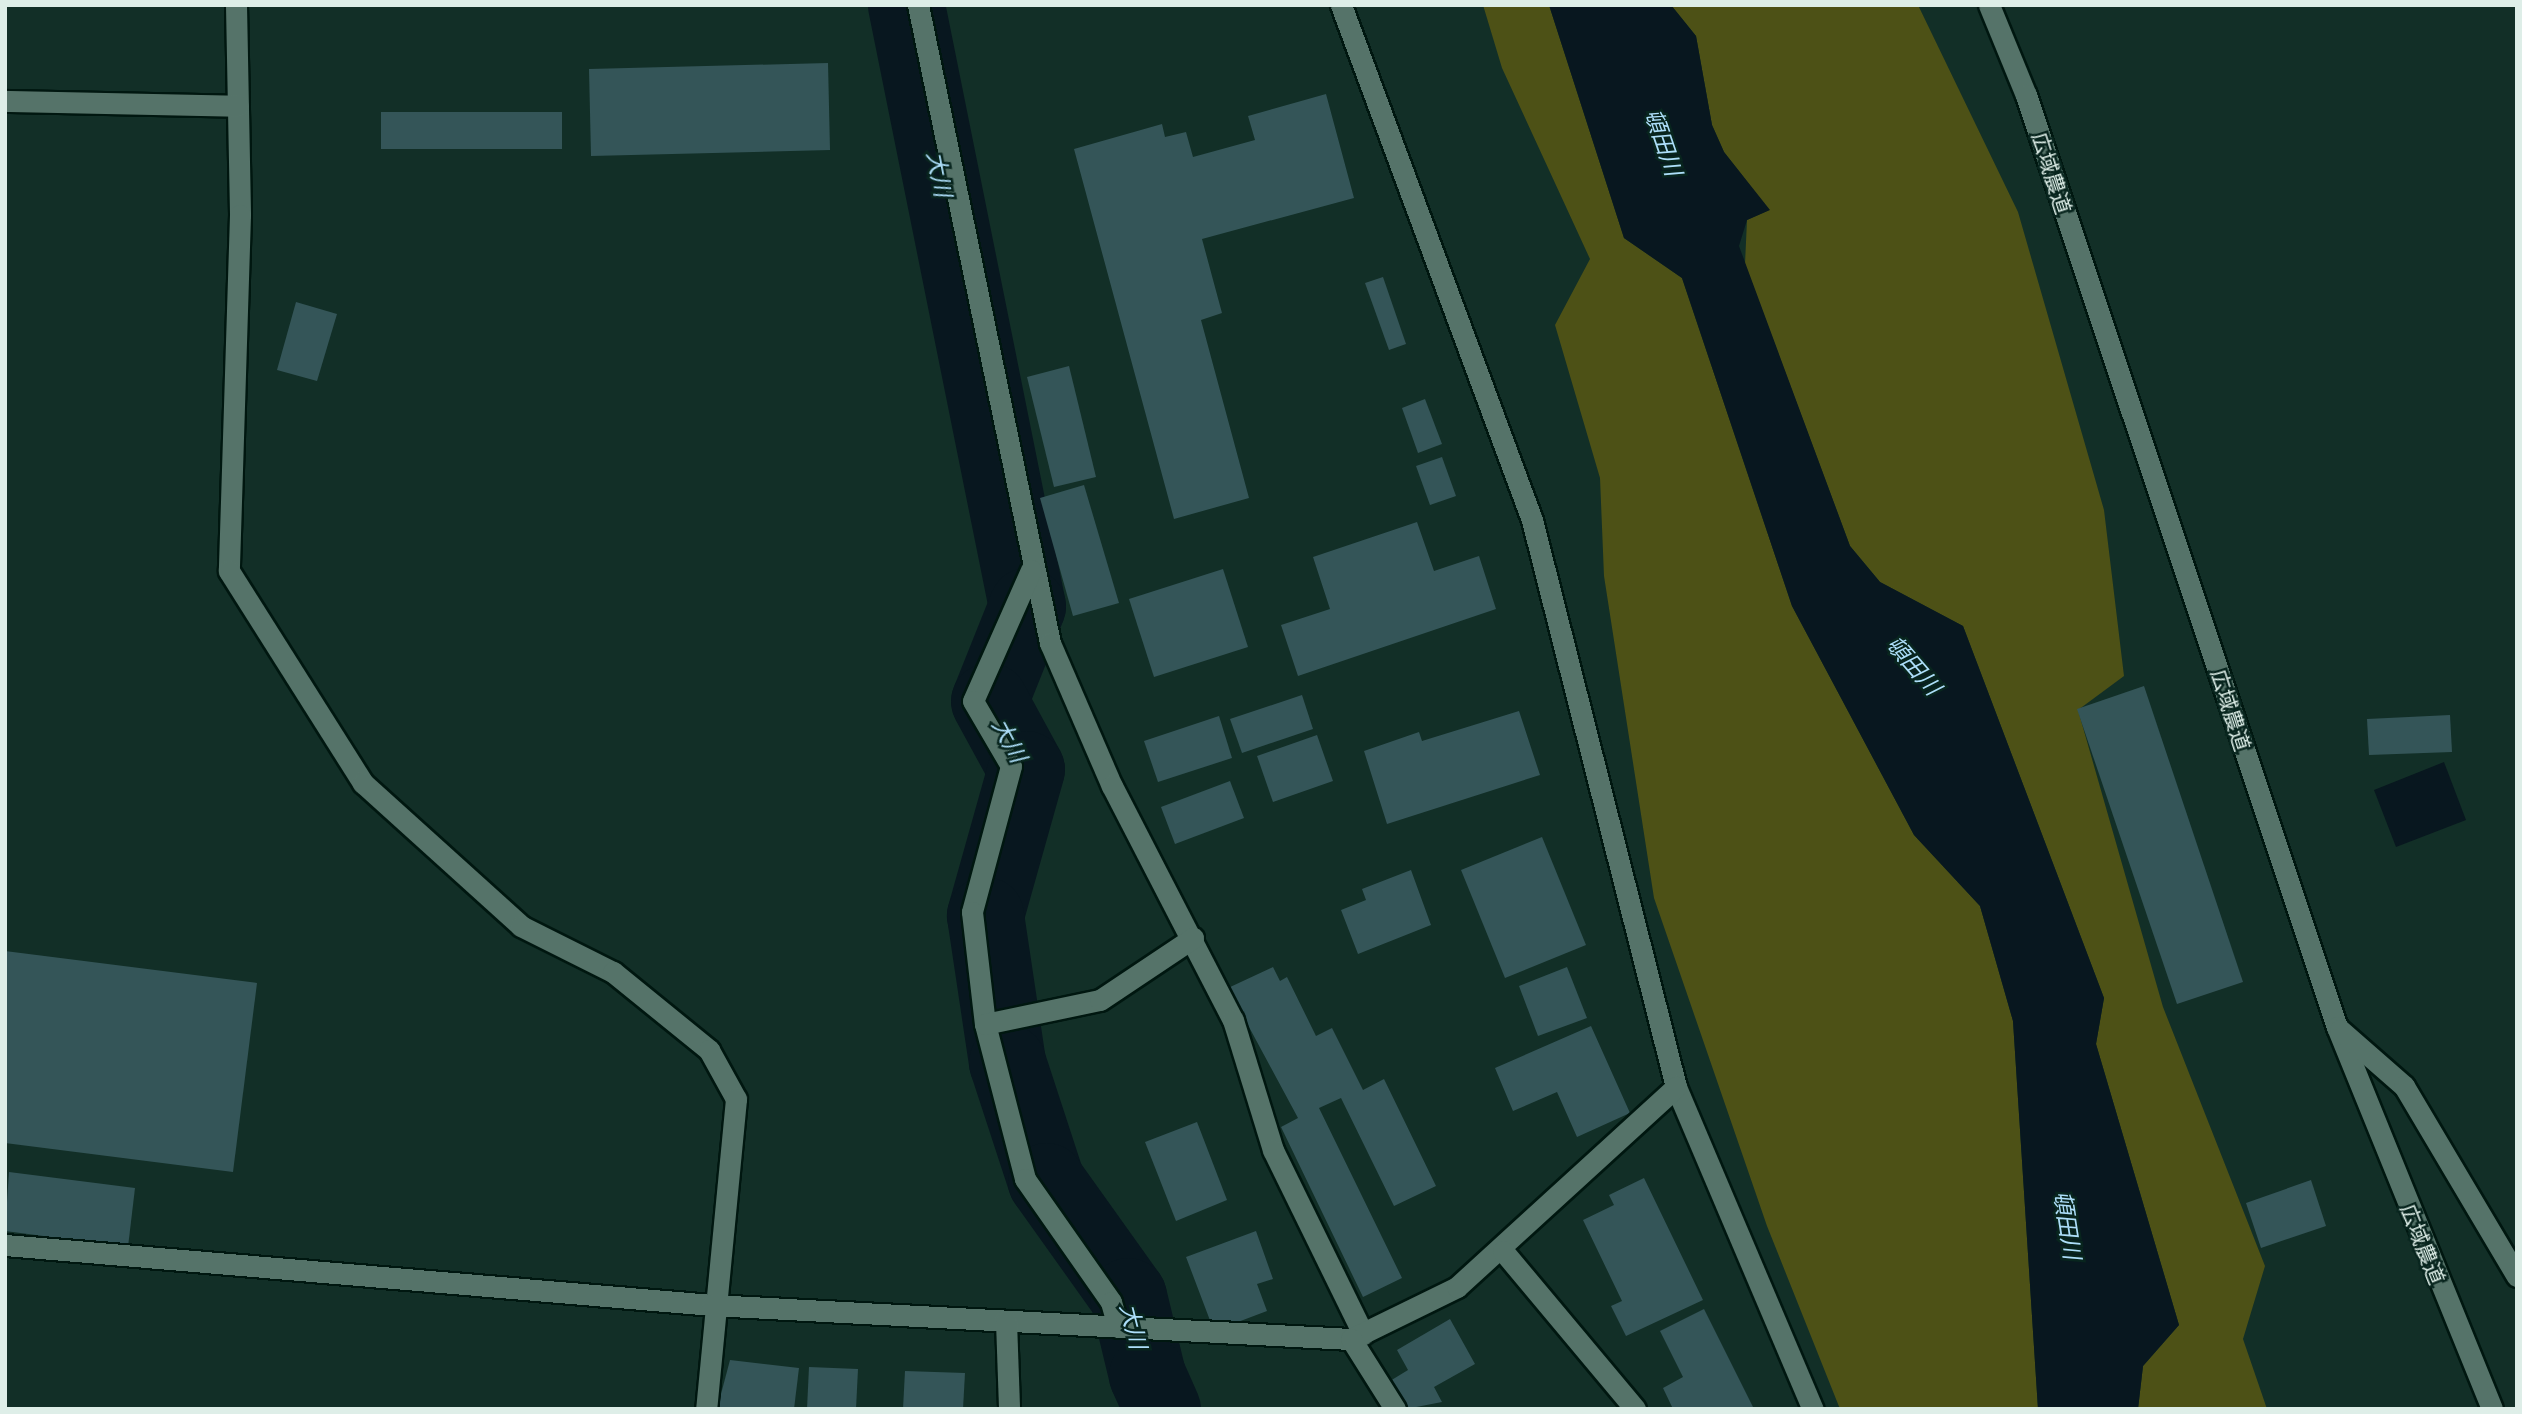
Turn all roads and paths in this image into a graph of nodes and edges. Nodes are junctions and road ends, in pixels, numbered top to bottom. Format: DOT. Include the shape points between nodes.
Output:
graph roads {
  1 [pos="236,5"];
  2 [pos="918,5"];
  3 [pos="1341,5"];
  4 [pos="1989,5"];
  5 [pos="5,101"];
  6 [pos="238,106"];
  7 [pos="1031,570"];
  8 [pos="1193,937"];
  9 [pos="985,1024"];
  10 [pos="2337,1027"];
  11 [pos="1676,1087"];
  12 [pos="5,1245"];
  13 [pos="1503,1251"];
  14 [pos="2517,1276"];
  15 [pos="712,1305"];
  16 [pos="1006,1321"];
  17 [pos="1118,1326"];
  18 [pos="1357,1336"];
  19 [pos="706,1409"];
  20 [pos="1009,1409"];
  21 [pos="1395,1409"];
  22 [pos="1635,1409"];
  23 [pos="1813,1409"];
  24 [pos="2492,1409"];
  1 -- 6 [label="street"];
  2 -- 7 [label="street"];
  3 -- 11 [label="street" via="1532,520"];
  4 -- 10 [label="street, 広域農道" via="2026,95"];
  5 -- 6 [label="street"];
  6 -- 15 [label="street" via="229,572 363,783 521,926 613,972 709,1050 736,1099"];
  7 -- 8 [label="street" via="1050,643 1107,774"];
  7 -- 9 [label="street" via="973,701 1011,766 972,912"];
  8 -- 9 [label="street" via="1100,1000"];
  8 -- 18 [label="street" via="1233,1020 1273,1150"];
  9 -- 17 [label="street" via="1025,1179 1111,1302"];
  10 -- 14 [label="street" via="2404,1086"];
  10 -- 24 [label="street, 広域農道"];
  11 -- 13 [label="street"];
  11 -- 23 [label="street"];
  12 -- 15 [label="street"];
  13 -- 18 [label="street" via="1457,1287"];
  13 -- 22 [label="street"];
  15 -- 16 [label="street"];
  15 -- 19 [label="street"];
  16 -- 17 [label="street"];
  16 -- 20 [label="street"];
  17 -- 18 [label="street"];
  18 -- 21 [label="street"];
}
